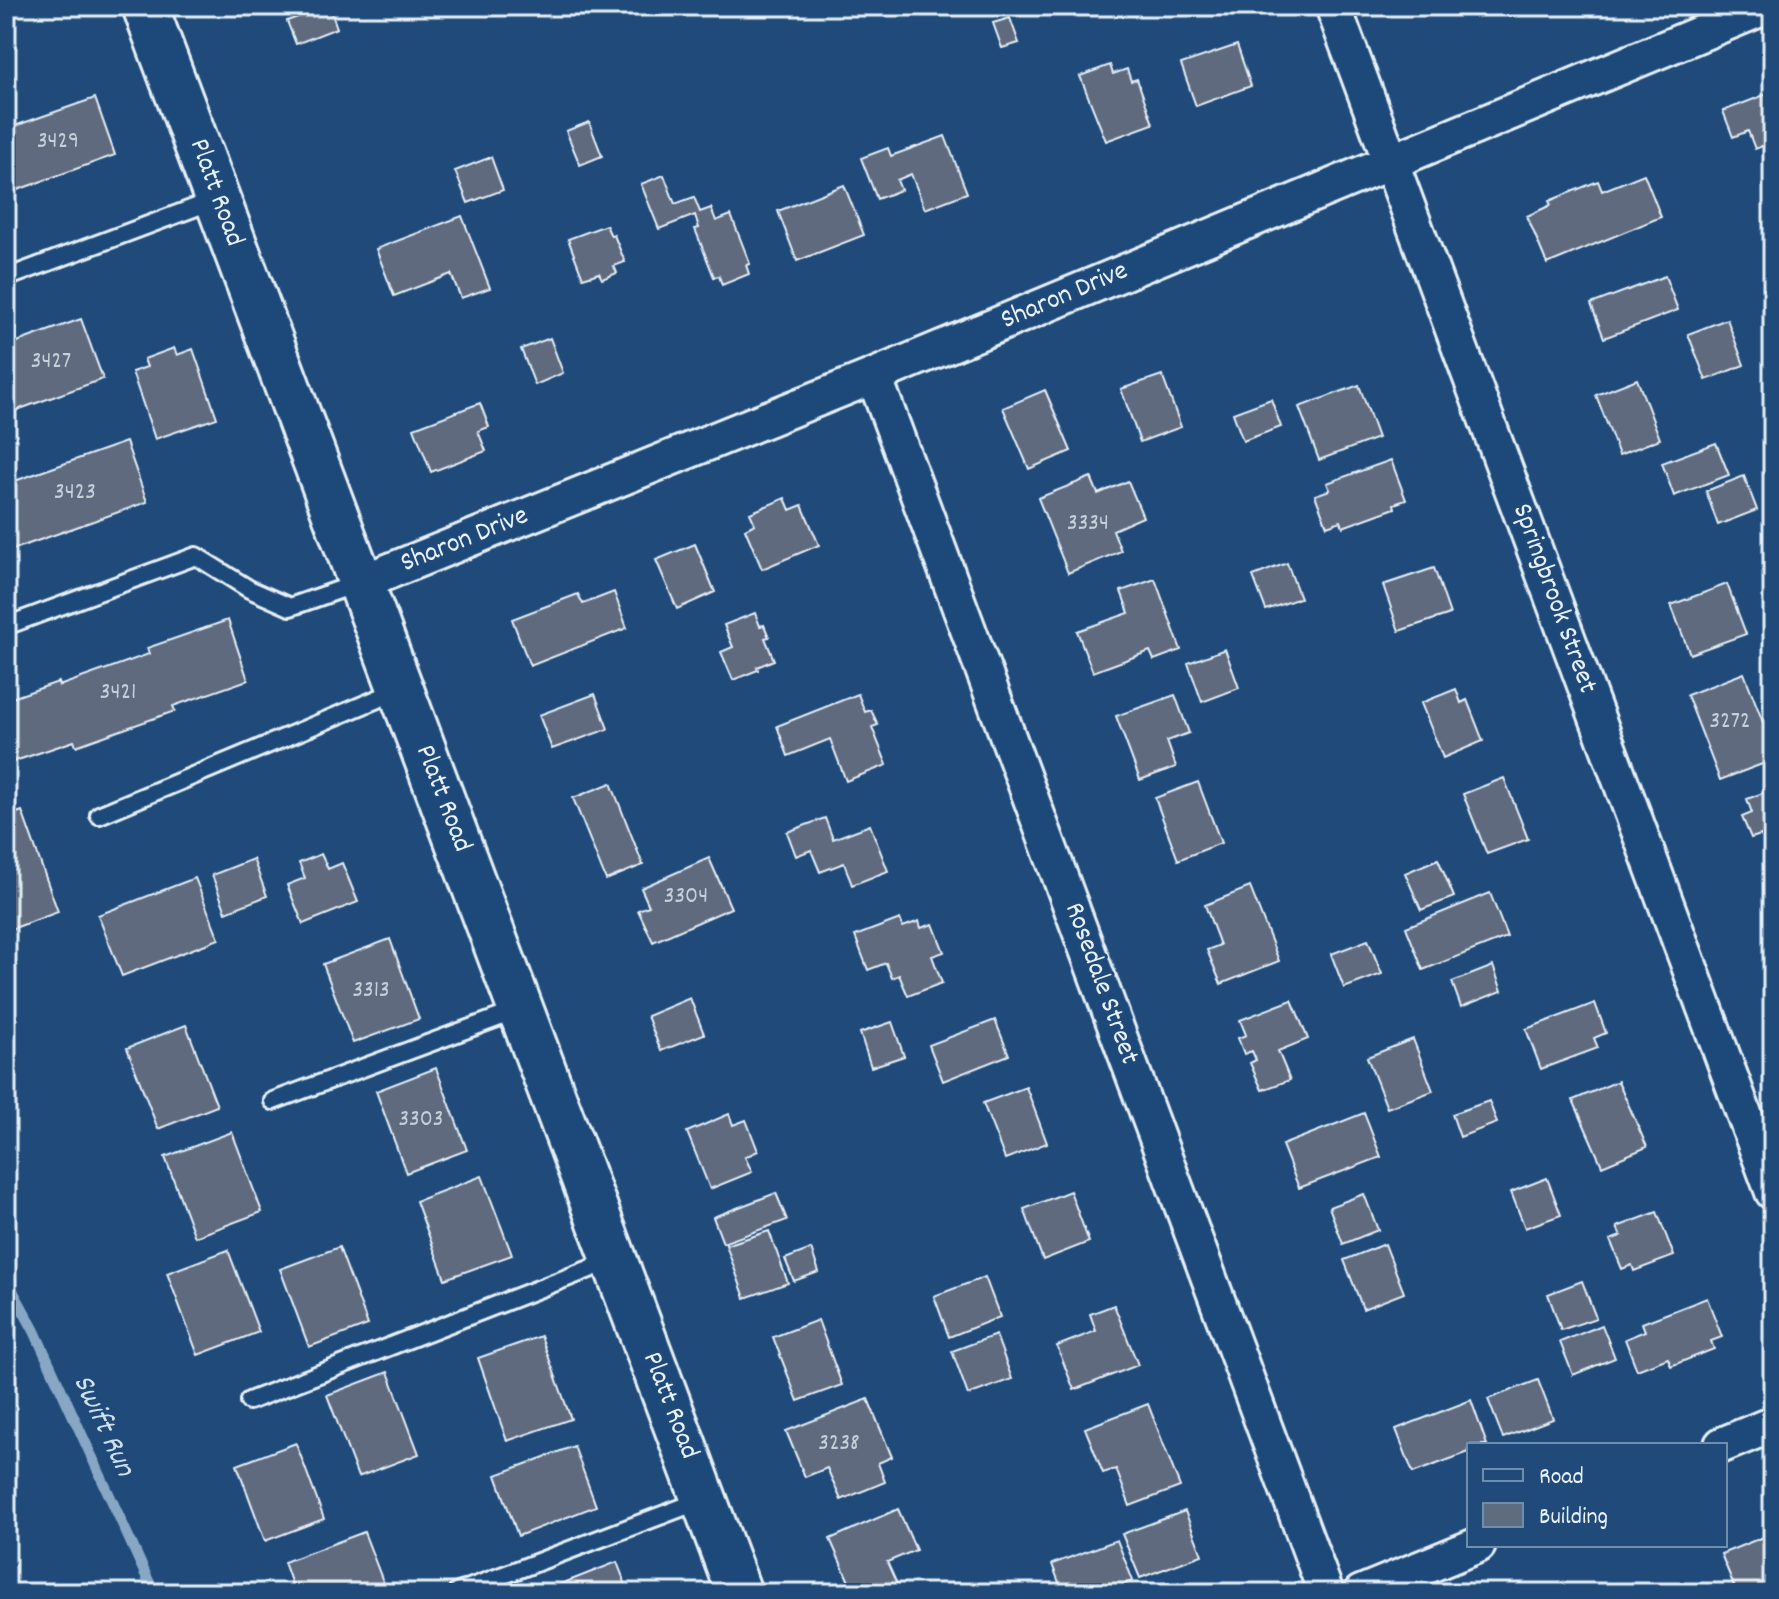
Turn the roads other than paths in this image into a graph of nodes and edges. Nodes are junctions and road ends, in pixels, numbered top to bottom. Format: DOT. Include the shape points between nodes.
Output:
graph roads {
  1 [pos="145,6"];
  2 [pos="1333,6"];
  3 [pos="1767,6"];
  4 [pos="1391,161"];
  5 [pos="217,199"];
  6 [pos="6,278"];
  7 [pos="874,376"];
  8 [pos="360,583"];
  9 [pos="6,626"];
  10 [pos="401,690"];
  11 [pos="99,815"];
  12 [pos="521,1010"];
  13 [pos="273,1101"];
  14 [pos="1773,1192"];
  15 [pos="614,1260"];
  16 [pos="249,1401"];
  17 [pos="1773,1424"];
  18 [pos="1727,1443"];
  19 [pos="704,1499"];
  20 [pos="1473,1547"];
  21 [pos="456,1593"];
  22 [pos="739,1593"];
  23 [pos="1326,1593"];
  24 [pos="1361,1593"];
  1 -- 5 [label="main road, Platt Road"];
  2 -- 4 [label="street, Springbrook Street"];
  3 -- 4 [label="street, Sharon Drive"];
  4 -- 7 [label="street, Sharon Drive"];
  4 -- 14 [label="street, Springbrook Street"];
  5 -- 6 [label="lane"];
  5 -- 8 [label="main road, Platt Road"];
  7 -- 8 [label="street, Sharon Drive"];
  7 -- 23 [label="street, Rosedale Street"];
  8 -- 9 [label="lane" via="290,607 196,556"];
  8 -- 10 [label="main road, Platt Road"];
  10 -- 11 [label="lane"];
  10 -- 12 [label="main road, Platt Road"];
  12 -- 13 [label="lane"];
  12 -- 15 [label="main road, Platt Road"];
  15 -- 16 [label="lane"];
  15 -- 19 [label="main road, Platt Road"];
  17 -- 18 [label="street"];
  19 -- 21 [label="lane"];
  19 -- 22 [label="main road, Platt Road"];
  20 -- 24 [label="street"];
}
